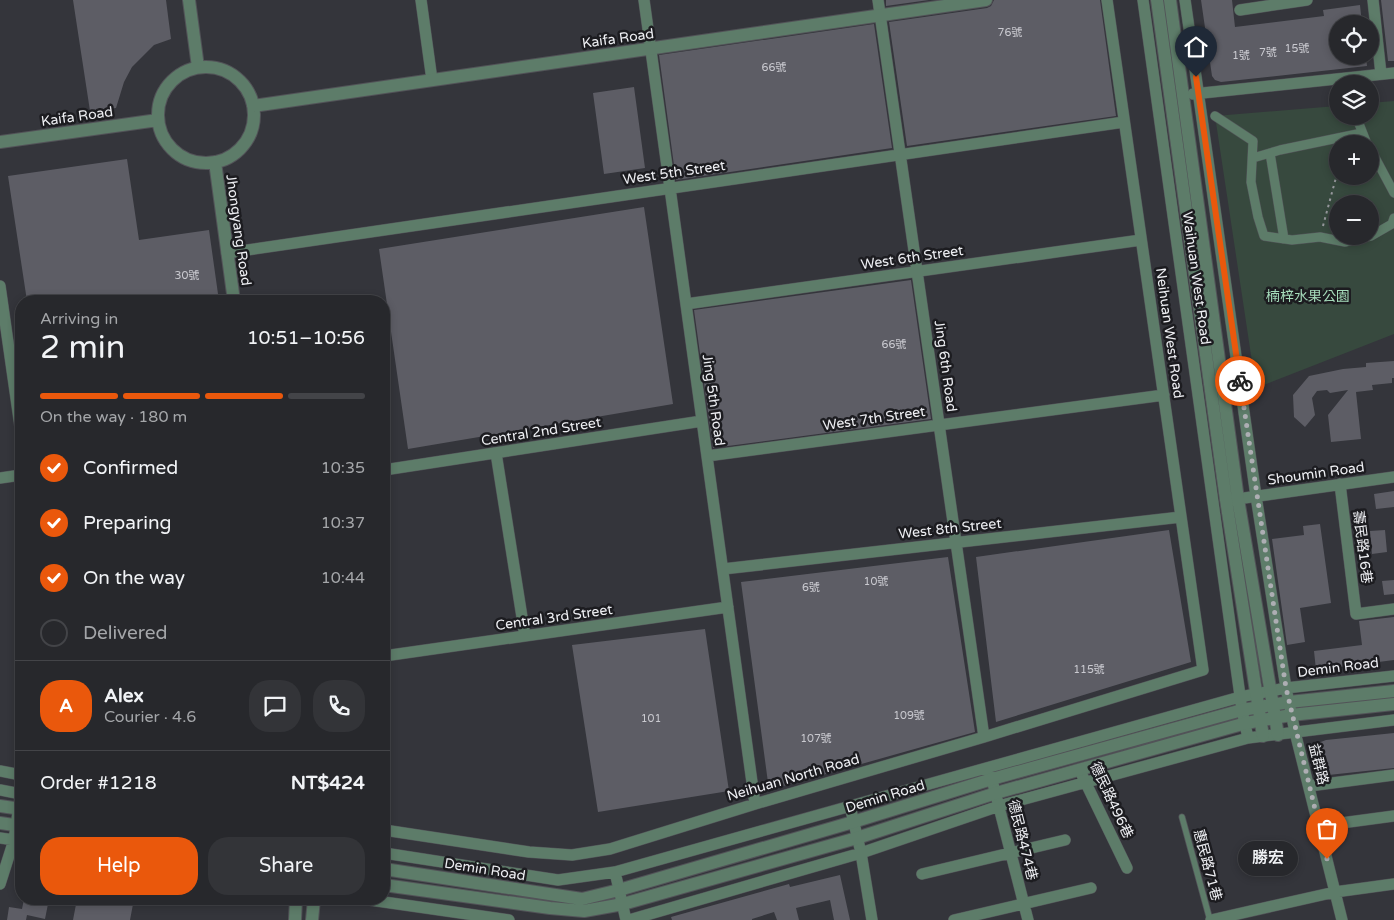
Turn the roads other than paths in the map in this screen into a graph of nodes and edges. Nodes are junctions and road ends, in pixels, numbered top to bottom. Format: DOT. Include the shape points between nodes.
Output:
graph roads {
  1 [pos="189,0"];
  2 [pos="422,0"];
  3 [pos="644,0"];
  4 [pos="878,0"];
  5 [pos="986,0"];
  6 [pos="1106,0"];
  7 [pos="1143,0"];
  8 [pos="1157,0"];
  9 [pos="1170,0"];
  10 [pos="1185,0"];
  11 [pos="1307,0"];
  12 [pos="1373,0"];
  13 [pos="1240,10"];
  14 [pos="880,15"];
  15 [pos="650,48"];
  16 [pos="198,67"];
  17 [pos="1394,73"];
  18 [pos="1381,74"];
  19 [pos="432,80"];
  20 [pos="1198,93"];
  21 [pos="1176,96"];
  22 [pos="1156,98"];
  23 [pos="254,106"];
  24 [pos="1215,116"];
  25 [pos="158,120"];
  26 [pos="1124,122"];
  27 [pos="1359,125"];
  28 [pos="1362,133"];
  29 [pos="0,142"];
  30 [pos="1270,153"];
  31 [pos="900,154"];
  32 [pos="1253,158"];
  33 [pos="215,162"];
  34 [pos="1379,165"];
  35 [pos="670,188"];
  36 [pos="1394,193"];
  37 [pos="1394,218"];
  38 [pos="1284,239"];
  39 [pos="1141,240"];
  40 [pos="227,253"];
  41 [pos="917,272"];
  42 [pos="0,286"];
  43 [pos="233,295"];
  44 [pos="686,304"];
  45 [pos="15,391"];
  46 [pos="1164,395"];
  47 [pos="702,421"];
  48 [pos="939,425"];
  49 [pos="496,453"];
  50 [pos="707,456"];
  51 [pos="390,469"];
  52 [pos="15,476"];
  53 [pos="1394,477"];
  54 [pos="0,478"];
  55 [pos="1340,484"];
  56 [pos="1256,496"];
  57 [pos="1232,499"];
  58 [pos="1213,502"];
  59 [pos="1181,517"];
  60 [pos="956,543"];
  61 [pos="723,569"];
  62 [pos="728,608"];
  63 [pos="1394,609"];
  64 [pos="525,636"];
  65 [pos="390,655"];
  66 [pos="1203,670"];
  67 [pos="1394,676"];
  68 [pos="1286,688"];
  69 [pos="1270,691"];
  70 [pos="1394,691"];
  71 [pos="1256,694"];
  72 [pos="1240,696"];
  73 [pos="1289,702"];
  74 [pos="1394,704"];
  75 [pos="1272,705"];
  76 [pos="1258,708"];
  77 [pos="1242,710"];
  78 [pos="1291,715"];
  79 [pos="1274,718"];
  80 [pos="1394,720"];
  81 [pos="1260,721"];
  82 [pos="1246,724"];
  83 [pos="1295,732"];
  84 [pos="1278,734"];
  85 [pos="1263,736"];
  86 [pos="984,737"];
  87 [pos="1248,738"];
  88 [pos="1074,750"];
  89 [pos="1080,769"];
  90 [pos="0,771"];
  91 [pos="990,773"];
  92 [pos="15,774"];
  93 [pos="1394,776"];
  94 [pos="1084,782"];
  95 [pos="1309,786"];
  96 [pos="0,790"];
  97 [pos="15,792"];
  98 [pos="996,793"];
  99 [pos="755,804"];
  100 [pos="0,806"];
  101 [pos="850,806"];
  102 [pos="999,806"];
  103 [pos="15,808"];
  104 [pos="1394,816"];
  105 [pos="1182,817"];
  106 [pos="853,822"];
  107 [pos="0,823"];
  108 [pos="15,825"];
  109 [pos="1319,826"];
  110 [pos="390,831"];
  111 [pos="0,838"];
  112 [pos="857,838"];
  113 [pos="15,840"];
  114 [pos="1065,840"];
  115 [pos="15,848"];
  116 [pos="861,853"];
  117 [pos="1011,853"];
  118 [pos="390,854"];
  119 [pos="1127,868"];
  120 [pos="390,871"];
  121 [pos="615,872"];
  122 [pos="922,874"];
  123 [pos="0,884"];
  124 [pos="1394,884"];
  125 [pos="390,885"];
  126 [pos="1091,888"];
  127 [pos="619,890"];
  128 [pos="1335,892"];
  129 [pos="390,904"];
  130 [pos="623,904"];
  131 [pos="1024,904"];
  132 [pos="296,905"];
  133 [pos="313,905"];
  134 [pos="466,917"];
  135 [pos="295,920"];
  136 [pos="312,920"];
  137 [pos="509,920"];
  138 [pos="628,920"];
  139 [pos="872,920"];
  140 [pos="954,920"];
  141 [pos="1028,920"];
  142 [pos="1211,920"];
  143 [pos="1342,920"];
  1 -- 16 [label="street"];
  2 -- 19 [label="street"];
  3 -- 15 [label="street, Jing 5th Road"];
  4 -- 14 [label="street, Jing 6th Road"];
  5 -- 14 [label="street, Kaifa Road"];
  6 -- 26 [label="street, Neihuan West Road"];
  7 -- 22 [label="street, Waihuan West Road"];
  8 -- 21 [label="street, Waihuan West Road"];
  9 -- 21 [label="street, Waihuan West Road"];
  10 -- 20 [label="street, Waihuan West Road"];
  11 -- 13 [label="street"];
  12 -- 18 [label="street"];
  14 -- 15 [label="street, Kaifa Road"];
  14 -- 31 [label="street, Jing 6th Road"];
  15 -- 19 [label="street, Kaifa Road"];
  15 -- 35 [label="street, Jing 5th Road"];
  16 -- 23 [label="street" via="212,67 235,76"];
  16 -- 25 [label="street" via="171,82 160,100"];
  17 -- 18 [label="street"];
  18 -- 20 [label="street"];
  19 -- 23 [label="street, Kaifa Road"];
  20 -- 21 [label="street"];
  20 -- 56 [label="street, Waihuan West Road"];
  21 -- 22 [label="street"];
  21 -- 57 [label="street, Waihuan West Road"];
  22 -- 58 [label="street, Waihuan West Road"];
  23 -- 33 [label="street, Jhongyang Road" via="253,125 248,138 234,154"];
  24 -- 32 [label="street" via="1253,141"];
  25 -- 29 [label="street, Kaifa Road"];
  25 -- 33 [label="street, Jhongyang Road" via="162,136 175,152 188,160"];
  26 -- 31 [label="street, West 5th Street"];
  26 -- 39 [label="street, Neihuan West Road"];
  27 -- 28 [label="street"];
  28 -- 30 [label="street"];
  30 -- 32 [label="street"];
  30 -- 38 [label="street"];
  31 -- 35 [label="street, West 5th Street"];
  31 -- 41 [label="street, Jing 6th Road"];
  32 -- 38 [label="street" via="1251,182 1264,236"];
  33 -- 40 [label="street, Jhongyang Road"];
  34 -- 36 [label="street"];
  35 -- 40 [label="street, West 5th Street"];
  35 -- 44 [label="street, Jing 5th Road"];
  37 -- 38 [label="street" via="1392,224 1371,236 1345,242 1320,237"];
  39 -- 41 [label="street, West 6th Street"];
  39 -- 46 [label="street, Neihuan West Road"];
  40 -- 43 [label="street, Jhongyang Road"];
  41 -- 44 [label="street, West 6th Street"];
  41 -- 48 [label="street, Jing 6th Road"];
  42 -- 45 [label="street"];
  44 -- 47 [label="street, Jing 5th Road"];
  46 -- 48 [label="street, West 7th Street"];
  46 -- 59 [label="street, Neihuan West Road"];
  47 -- 49 [label="street, Central 2nd Street"];
  47 -- 50 [label="street, Jing 5th Road"];
  48 -- 50 [label="street, West 7th Street"];
  48 -- 60 [label="street, Jing 6th Road"];
  49 -- 51 [label="street, Central 2nd Street"];
  49 -- 64 [label="street"];
  50 -- 61 [label="street, Jing 5th Road"];
  52 -- 54 [label="street"];
  53 -- 55 [label="street, Shoumin Road"];
  55 -- 56 [label="street, Shoumin Road"];
  55 -- 63 [label="street, 壽民路16巷" via="1356,614"];
  56 -- 57 [label="street, Shoumin Road"];
  56 -- 68 [label="street, Waihuan West Road"];
  57 -- 58 [label="street, Shoumin Road"];
  57 -- 69 [label="street, Waihuan West Road"];
  57 -- 71 [label="street, Waihuan West Road"];
  58 -- 72 [label="street, Waihuan West Road"];
  59 -- 60 [label="street, West 8th Street"];
  59 -- 66 [label="street, Neihuan West Road"];
  60 -- 61 [label="street, West 8th Street"];
  60 -- 86 [label="street, Jing 6th Road"];
  61 -- 62 [label="street, Jing 5th Road"];
  62 -- 64 [label="street, Central 3rd Street"];
  62 -- 99 [label="street, Jing 5th Road"];
  64 -- 65 [label="street, Central 3rd Street"];
  66 -- 86 [label="street, Neihuan North Road"];
  67 -- 68 [label="street, Demin Road"];
  68 -- 69 [label="street, Demin Road"];
  68 -- 73 [label="street, Waihuan West Road"];
  69 -- 71 [label="street, Demin Road"];
  69 -- 75 [label="street, Waihuan West Road"];
  70 -- 73 [label="street, Demin Road"];
  71 -- 72 [label="street, Demin Road"];
  71 -- 76 [label="street, Waihuan West Road"];
  72 -- 77 [label="street, Waihuan West Road"];
  72 -- 88 [label="street, Demin Road"];
  73 -- 75 [label="street, Demin Road"];
  73 -- 78 [label="street, 益群路"];
  74 -- 78 [label="street, Demin Road"];
  75 -- 76 [label="street, Demin Road"];
  75 -- 79 [label="street, Waihuan West Road"];
  76 -- 77 [label="street, Demin Road"];
  76 -- 81 [label="street, Waihuan West Road"];
  77 -- 82 [label="street, Waihuan West Road"];
  77 -- 88 [label="street, Demin Road"];
  78 -- 79 [label="street, Demin Road"];
  78 -- 83 [label="street, 益群路"];
  79 -- 81 [label="street, Demin Road"];
  79 -- 84 [label="street, Waihuan West Road"];
  80 -- 83 [label="street"];
  81 -- 82 [label="street, Demin Road"];
  81 -- 85 [label="street, Waihuan West Road"];
  82 -- 87 [label="street, Waihuan West Road"];
  82 -- 89 [label="street, Demin Road"];
  83 -- 84 [label="street"];
  83 -- 95 [label="street, 益群路"];
  84 -- 85 [label="street"];
  85 -- 87 [label="street"];
  86 -- 99 [label="street, Neihuan North Road"];
  87 -- 94 [label="street"];
  88 -- 89 [label="street, 德民路496巷"];
  88 -- 91 [label="street, Demin Road"];
  89 -- 94 [label="street, 德民路496巷"];
  89 -- 98 [label="street, Demin Road"];
  90 -- 92 [label="street"];
  91 -- 98 [label="street, 德民路474巷"];
  91 -- 101 [label="street, Demin Road"];
  91 -- 106 [label="street, Demin Road"];
  93 -- 95 [label="street"];
  94 -- 102 [label="street"];
  94 -- 119 [label="street, 德民路496巷"];
  95 -- 109 [label="street, 益群路"];
  96 -- 97 [label="street"];
  98 -- 102 [label="street, 德民路474巷"];
  98 -- 112 [label="street, Demin Road"];
  99 -- 110 [label="street, Neihuan North Road" via="610,849 572,855 528,852"];
  100 -- 103 [label="street"];
  101 -- 106 [label="street"];
  101 -- 121 [label="street, Demin Road"];
  102 -- 116 [label="street"];
  102 -- 117 [label="street, 德民路474巷"];
  104 -- 109 [label="street"];
  105 -- 142 [label="lane, 惠民路71巷"];
  106 -- 112 [label="street"];
  106 -- 127 [label="street, Demin Road"];
  107 -- 108 [label="street"];
  109 -- 128 [label="street, 益群路"];
  111 -- 113 [label="street"];
  112 -- 116 [label="street"];
  112 -- 130 [label="street, Demin Road"];
  114 -- 117 [label="street"];
  115 -- 123 [label="street"];
  116 -- 138 [label="street"];
  116 -- 139 [label="street"];
  117 -- 122 [label="street"];
  117 -- 131 [label="street, 德民路474巷"];
  118 -- 121 [label="street, Demin Road" via="558,880"];
  120 -- 127 [label="street, Demin Road" via="582,899"];
  121 -- 127 [label="street"];
  124 -- 128 [label="street"];
  125 -- 130 [label="street, Demin Road" via="584,911"];
  126 -- 131 [label="street"];
  127 -- 130 [label="street"];
  128 -- 142 [label="street"];
  128 -- 143 [label="street, 益群路"];
  129 -- 134 [label="street"];
  130 -- 138 [label="street"];
  131 -- 140 [label="street"];
  131 -- 141 [label="street, 德民路474巷"];
  132 -- 135 [label="street"];
  133 -- 136 [label="street"];
  134 -- 137 [label="street"];
}
